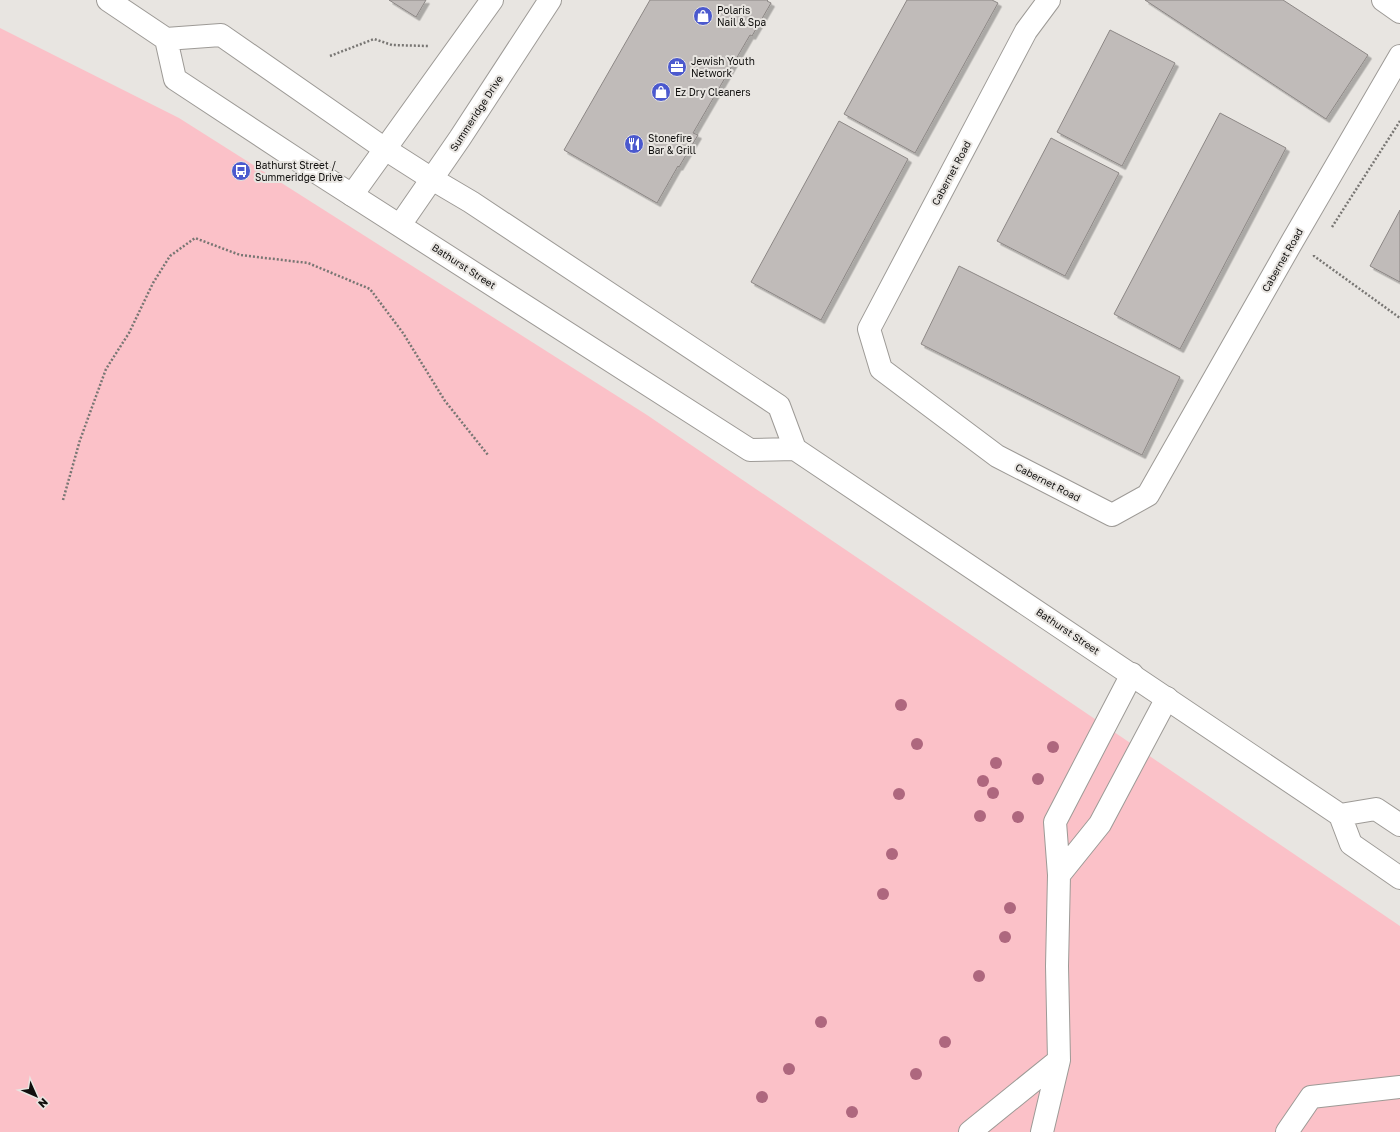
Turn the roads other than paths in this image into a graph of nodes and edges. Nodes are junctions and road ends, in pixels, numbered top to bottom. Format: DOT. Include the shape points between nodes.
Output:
graph roads {
  1 [pos="108,0"];
  2 [pos="492,0"];
  3 [pos="550,0"];
  4 [pos="1049,0"];
  5 [pos="1383,0"];
  6 [pos="1400,12"];
  7 [pos="166,38"];
  8 [pos="1400,56"];
  9 [pos="385,149"];
  10 [pos="432,179"];
  11 [pos="352,194"];
  12 [pos="400,225"];
  13 [pos="795,449"];
  14 [pos="1132,674"];
  15 [pos="1167,698"];
  16 [pos="1340,815"];
  17 [pos="1400,825"];
  18 [pos="1060,875"];
  19 [pos="1400,878"];
  20 [pos="1059,1060"];
  21 [pos="1400,1087"];
  22 [pos="970,1132"];
  23 [pos="1042,1132"];
  24 [pos="1288,1132"];
  1 -- 7 [label="main road"];
  2 -- 9 [label="main road"];
  3 -- 10 [label="main road, Summeridge Drive"];
  4 -- 8 [label="main road, Cabernet Road" via="1026,31 869,329 881,369 997,456 1112,515 1148,495"];
  5 -- 6 [label="main road"];
  7 -- 9 [label="main road" via="221,35"];
  7 -- 11 [label="main road, Bathurst Street" via="175,79"];
  9 -- 10 [label="main road"];
  9 -- 11 [label="main road"];
  10 -- 12 [label="main road, Summeridge Drive"];
  10 -- 13 [label="main road" via="471,202 779,406"];
  11 -- 12 [label="main road, Bathurst Street"];
  12 -- 13 [label="main road, Bathurst Street" via="750,450"];
  13 -- 14 [label="main road, Bathurst Street"];
  14 -- 15 [label="main road, Bathurst Street"];
  14 -- 18 [label="main road" via="1055,822"];
  15 -- 16 [label="main road, Bathurst Street"];
  15 -- 18 [label="main road" via="1100,824"];
  16 -- 17 [label="main road" via="1376,809"];
  16 -- 19 [label="main road" via="1351,844"];
  18 -- 20 [label="main road" via="1057,966"];
  20 -- 22 [label="main road"];
  20 -- 23 [label="main road"];
  21 -- 24 [label="main road" via="1311,1097"];
}
